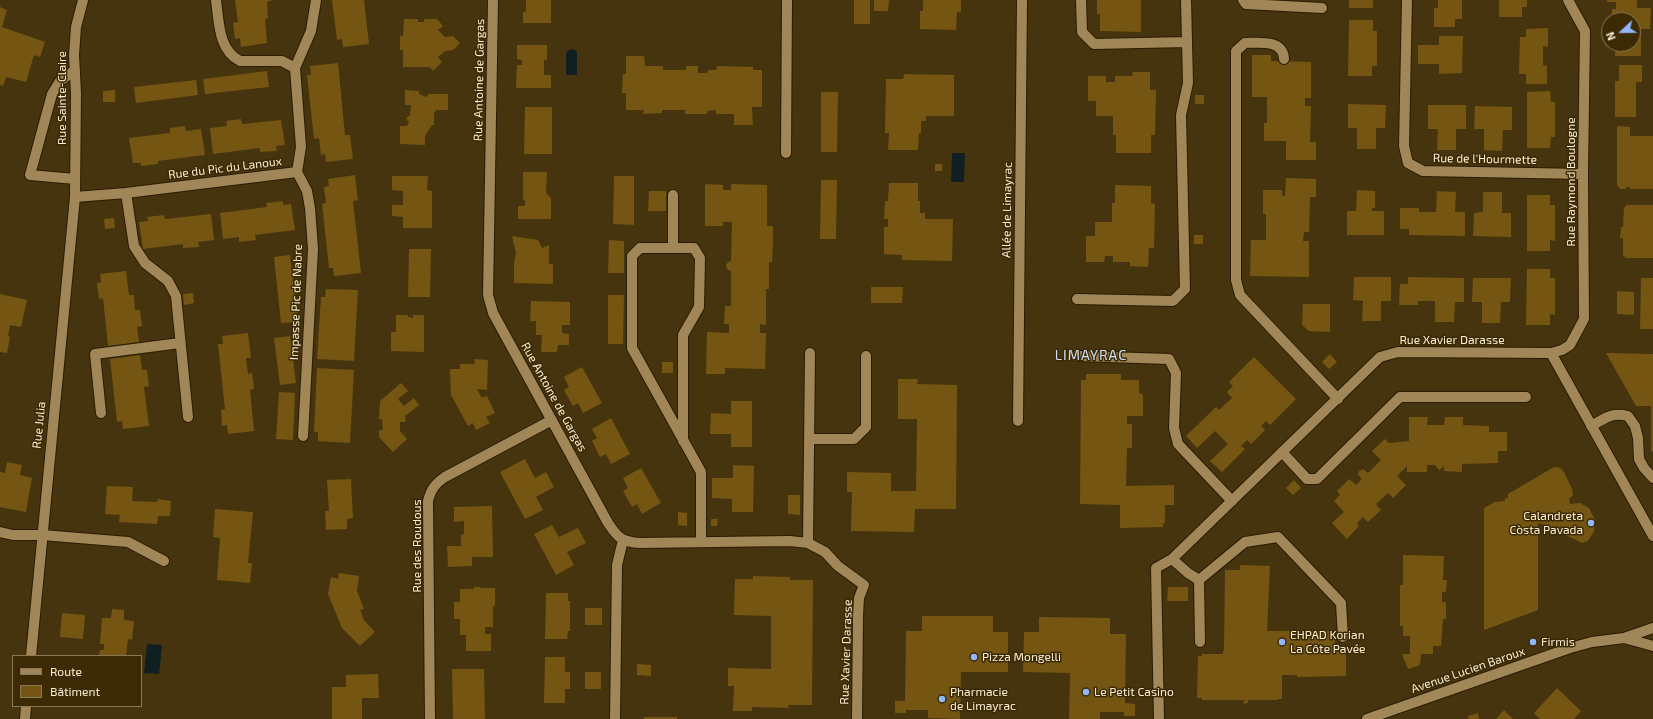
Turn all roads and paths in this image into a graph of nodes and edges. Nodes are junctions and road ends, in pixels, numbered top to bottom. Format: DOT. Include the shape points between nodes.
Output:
graph roads {
  1 [pos="82,0"];
  2 [pos="216,0"];
  3 [pos="316,0"];
  4 [pos="493,0"];
  5 [pos="787,0"];
  6 [pos="1022,0"];
  7 [pos="1081,0"];
  8 [pos="1186,0"];
  9 [pos="1243,0"];
  10 [pos="1407,0"];
  11 [pos="1568,0"];
  12 [pos="1322,8"];
  13 [pos="1187,42"];
  14 [pos="1284,59"];
  15 [pos="295,68"];
  16 [pos="75,70"];
  17 [pos="786,153"];
  18 [pos="297,172"];
  19 [pos="1583,174"];
  20 [pos="75,179"];
  21 [pos="126,193"];
  22 [pos="673,195"];
  23 [pos="75,197"];
  24 [pos="673,248"];
  25 [pos="1077,299"];
  26 [pos="180,343"];
  27 [pos="810,353"];
  28 [pos="1551,353"];
  29 [pos="866,356"];
  30 [pos="1078,356"];
  31 [pos="1526,397"];
  32 [pos="1338,399"];
  33 [pos="101,413"];
  34 [pos="188,416"];
  35 [pos="552,420"];
  36 [pos="1018,421"];
  37 [pos="1591,426"];
  38 [pos="303,436"];
  39 [pos="809,439"];
  40 [pos="683,441"];
  41 [pos="1282,452"];
  42 [pos="1653,478"];
  43 [pos="1232,501"];
  44 [pos="0,532"];
  45 [pos="42,535"];
  46 [pos="1653,536"];
  47 [pos="623,540"];
  48 [pos="701,542"];
  49 [pos="808,543"];
  50 [pos="1172,560"];
  51 [pos="164,561"];
  52 [pos="1199,580"];
  53 [pos="1653,628"];
  54 [pos="1343,637"];
  55 [pos="1624,638"];
  56 [pos="1200,642"];
  57 [pos="1653,646"];
  58 [pos="31,655"];
  59 [pos="26,707"];
  60 [pos="25,719"];
  61 [pos="430,719"];
  62 [pos="615,719"];
  63 [pos="857,719"];
  64 [pos="1159,719"];
  65 [pos="1367,719"];
  1 -- 16 [label="street, Rue Sainte-Claire" via="76,27"];
  2 -- 15 [label="street" via="221,36 234,58 240,61 282,60"];
  3 -- 15 [label="street, Rue du Pic du Lanoux" via="311,31"];
  4 -- 35 [label="street, Rue Antoine de Gargas" via="488,295 493,313"];
  5 -- 17 [label="street"];
  6 -- 36 [label="street, Allée de Limayrac"];
  7 -- 13 [label="street" via="1082,32 1094,44"];
  8 -- 13 [label="street"];
  9 -- 12 [label="street" via="1246,4"];
  10 -- 19 [label="street, Rue de l'Hourmette" via="1404,146 1408,163 1423,171"];
  11 -- 19 [label="street, Rue Raymond Boulogne" via="1585,31"];
  13 -- 25 [label="street" via="1188,83 1181,115 1185,289 1174,301"];
  14 -- 32 [label="street" via="1280,48 1272,43 1245,43 1236,51 1236,280 1240,295"];
  15 -- 18 [label="street, Rue du Pic du Lanoux" via="301,147"];
  16 -- 20 [label="street, Rue Sainte-Claire"];
  16 -- 20 [label="street" via="60,81 52,94 30,175"];
  18 -- 21 [label="street, Rue du Pic du Lanoux"];
  18 -- 38 [label="street, Impasse Pic de Nabre" via="307,191 313,249"];
  19 -- 28 [label="street, Rue Raymond Boulogne" via="1584,319 1570,345"];
  20 -- 23 [label="street, Rue Sainte-Claire"];
  21 -- 23 [label="street, Rue du Pic du Lanoux"];
  21 -- 26 [label="street" via="134,246 145,263 168,281 176,296"];
  22 -- 24 [label="street"];
  23 -- 45 [label="street, Rue Julia"];
  24 -- 40 [label="street" via="694,248 700,258 699,307 683,336"];
  24 -- 40 [label="street" via="640,248 632,256 632,348"];
  26 -- 33 [label="street" via="95,354"];
  26 -- 34 [label="street"];
  27 -- 39 [label="street"];
  28 -- 32 [label="street, Rue Xavier Darasse" via="1398,352 1380,357"];
  28 -- 37 [label="street"];
  29 -- 39 [label="street" via="866,427 854,439"];
  30 -- 43 [label="street" via="1169,359 1176,373 1174,428 1178,444"];
  31 -- 41 [label="street" via="1400,397 1317,479 1307,479"];
  32 -- 41 [label="street, Rue Xavier Darasse"];
  35 -- 47 [label="street, Rue Antoine de Gargas" via="608,523"];
  35 -- 61 [label="street, Rue des Roudous" via="445,477 436,483 431,491 428,501"];
  37 -- 42 [label="street" via="1609,416 1628,416 1635,426 1639,459"];
  37 -- 46 [label="street"];
  39 -- 49 [label="street"];
  40 -- 48 [label="street" via="701,472"];
  41 -- 43 [label="street, Rue Xavier Darasse"];
  43 -- 50 [label="street, Rue Xavier Darasse"];
  44 -- 45 [label="street" via="13,535"];
  45 -- 51 [label="street" via="128,542"];
  45 -- 58 [label="street, Rue Julia"];
  47 -- 48 [label="street" via="640,543"];
  47 -- 62 [label="street" via="618,565"];
  48 -- 49 [label="street"];
  49 -- 63 [label="street, Rue Xavier Darasse" via="826,552 838,566 864,585 859,598 858,616"];
  50 -- 52 [label="street"];
  50 -- 64 [label="street, Rue Xavier Darasse" via="1156,568"];
  52 -- 54 [label="street" via="1245,542 1278,537 1341,603"];
  52 -- 56 [label="street"];
  53 -- 55 [label="street, Avenue Lucien Baroux"];
  55 -- 57 [label="street, Avenue Lucien Baroux"];
  55 -- 65 [label="street, Avenue Lucien Baroux" via="1570,648"];
  59 -- 60 [label="street"];
}
